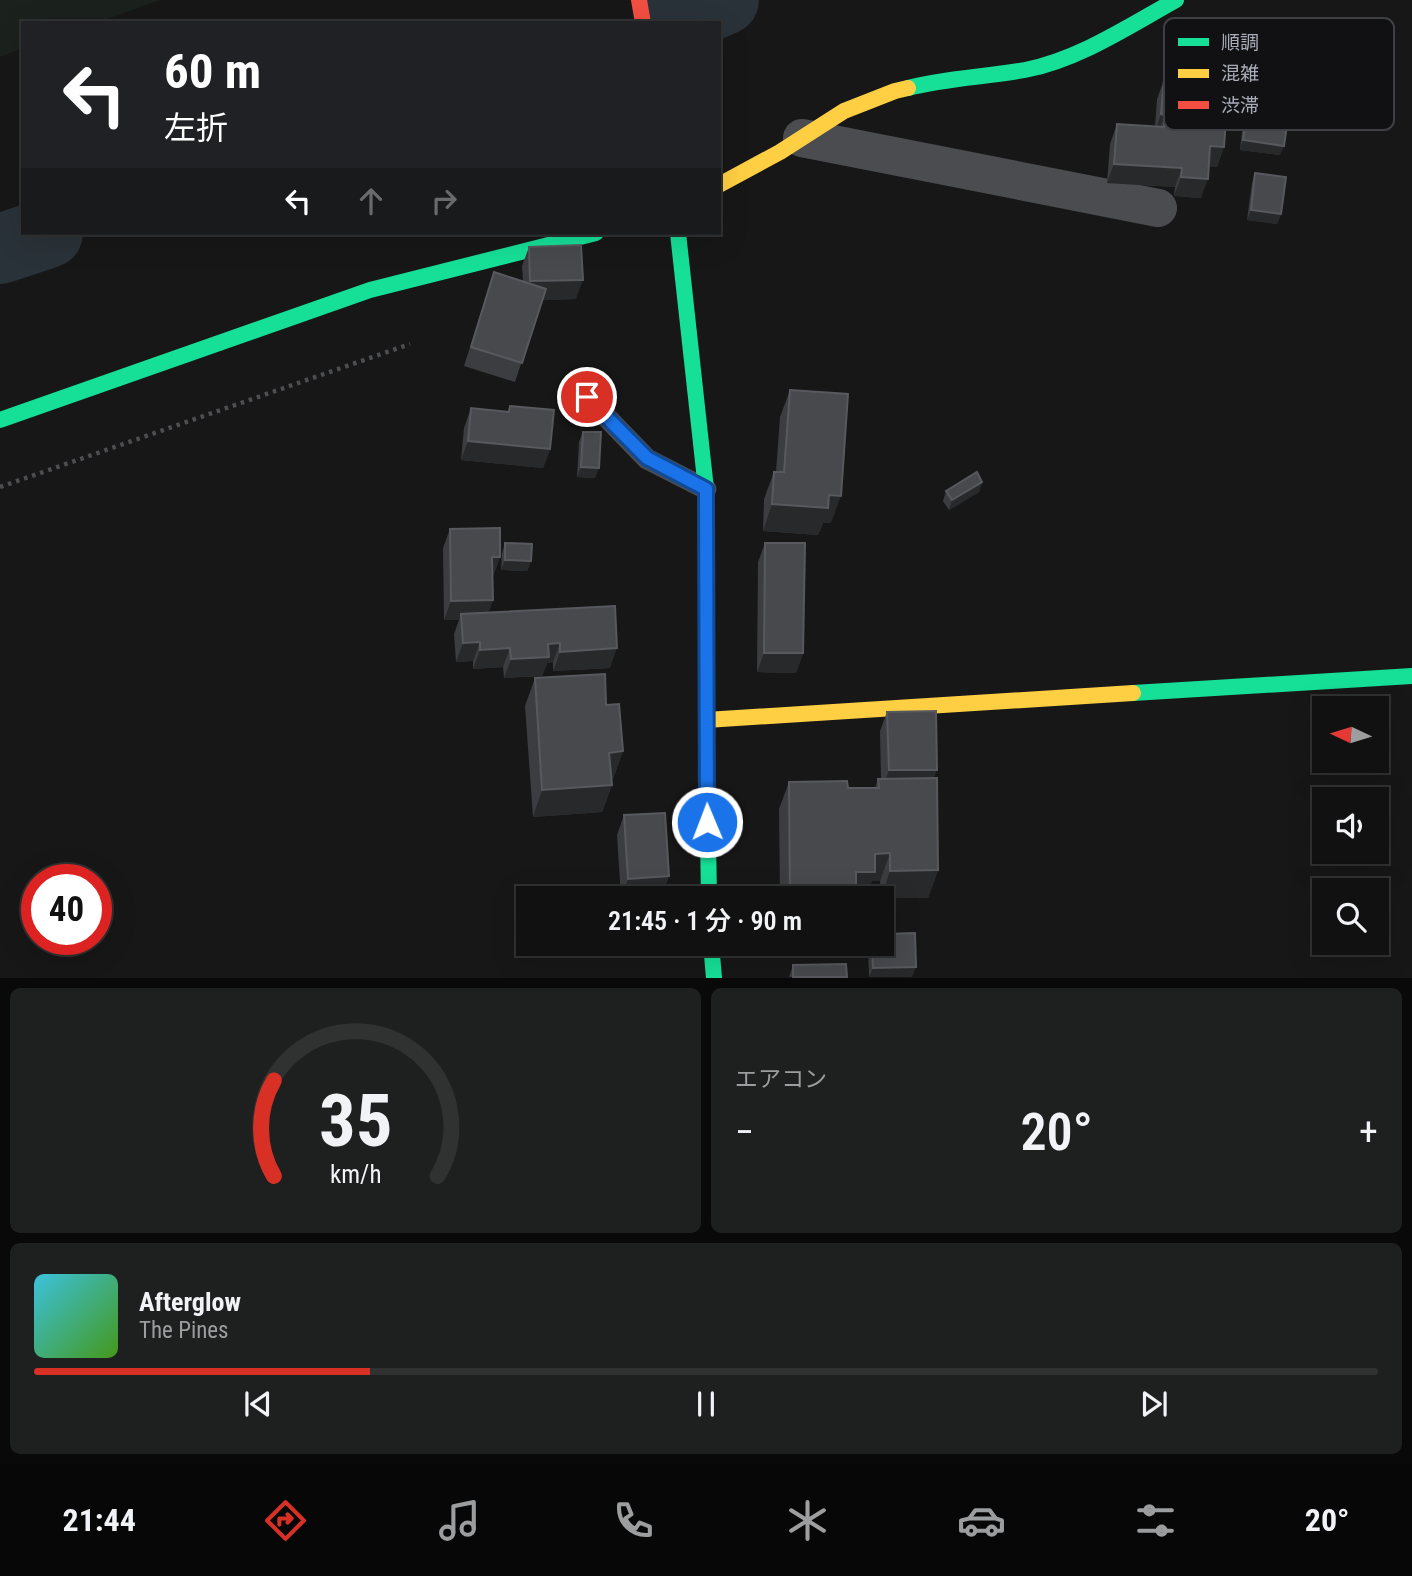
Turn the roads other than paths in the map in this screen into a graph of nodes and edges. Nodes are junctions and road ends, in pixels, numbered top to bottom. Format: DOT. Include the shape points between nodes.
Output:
graph roads {
  1 [pos="639,0"];
  2 [pos="1176,0"];
  3 [pos="643,21"];
  4 [pos="802,138"];
  5 [pos="721,184"];
  6 [pos="1158,208"];
  7 [pos="588,235"];
  8 [pos="678,235"];
  9 [pos="587,397"];
  10 [pos="0,420"];
  11 [pos="706,489"];
  12 [pos="1412,676"];
  13 [pos="706,720"];
  14 [pos="709,886"];
  15 [pos="712,956"];
  16 [pos="714,978"];
  1 -- 3 [label="street"];
  2 -- 4 [label="street" via="1077,54 1027,70 895,91 844,111"];
  4 -- 5 [label="street"];
  4 -- 6 [label="street"];
  7 -- 10 [label="street" via="370,290"];
  8 -- 11 [label="street"];
  9 -- 11 [label="lane" via="647,458"];
  11 -- 13 [label="street"];
  12 -- 13 [label="street"];
  13 -- 14 [label="street"];
  15 -- 16 [label="street"];
}
